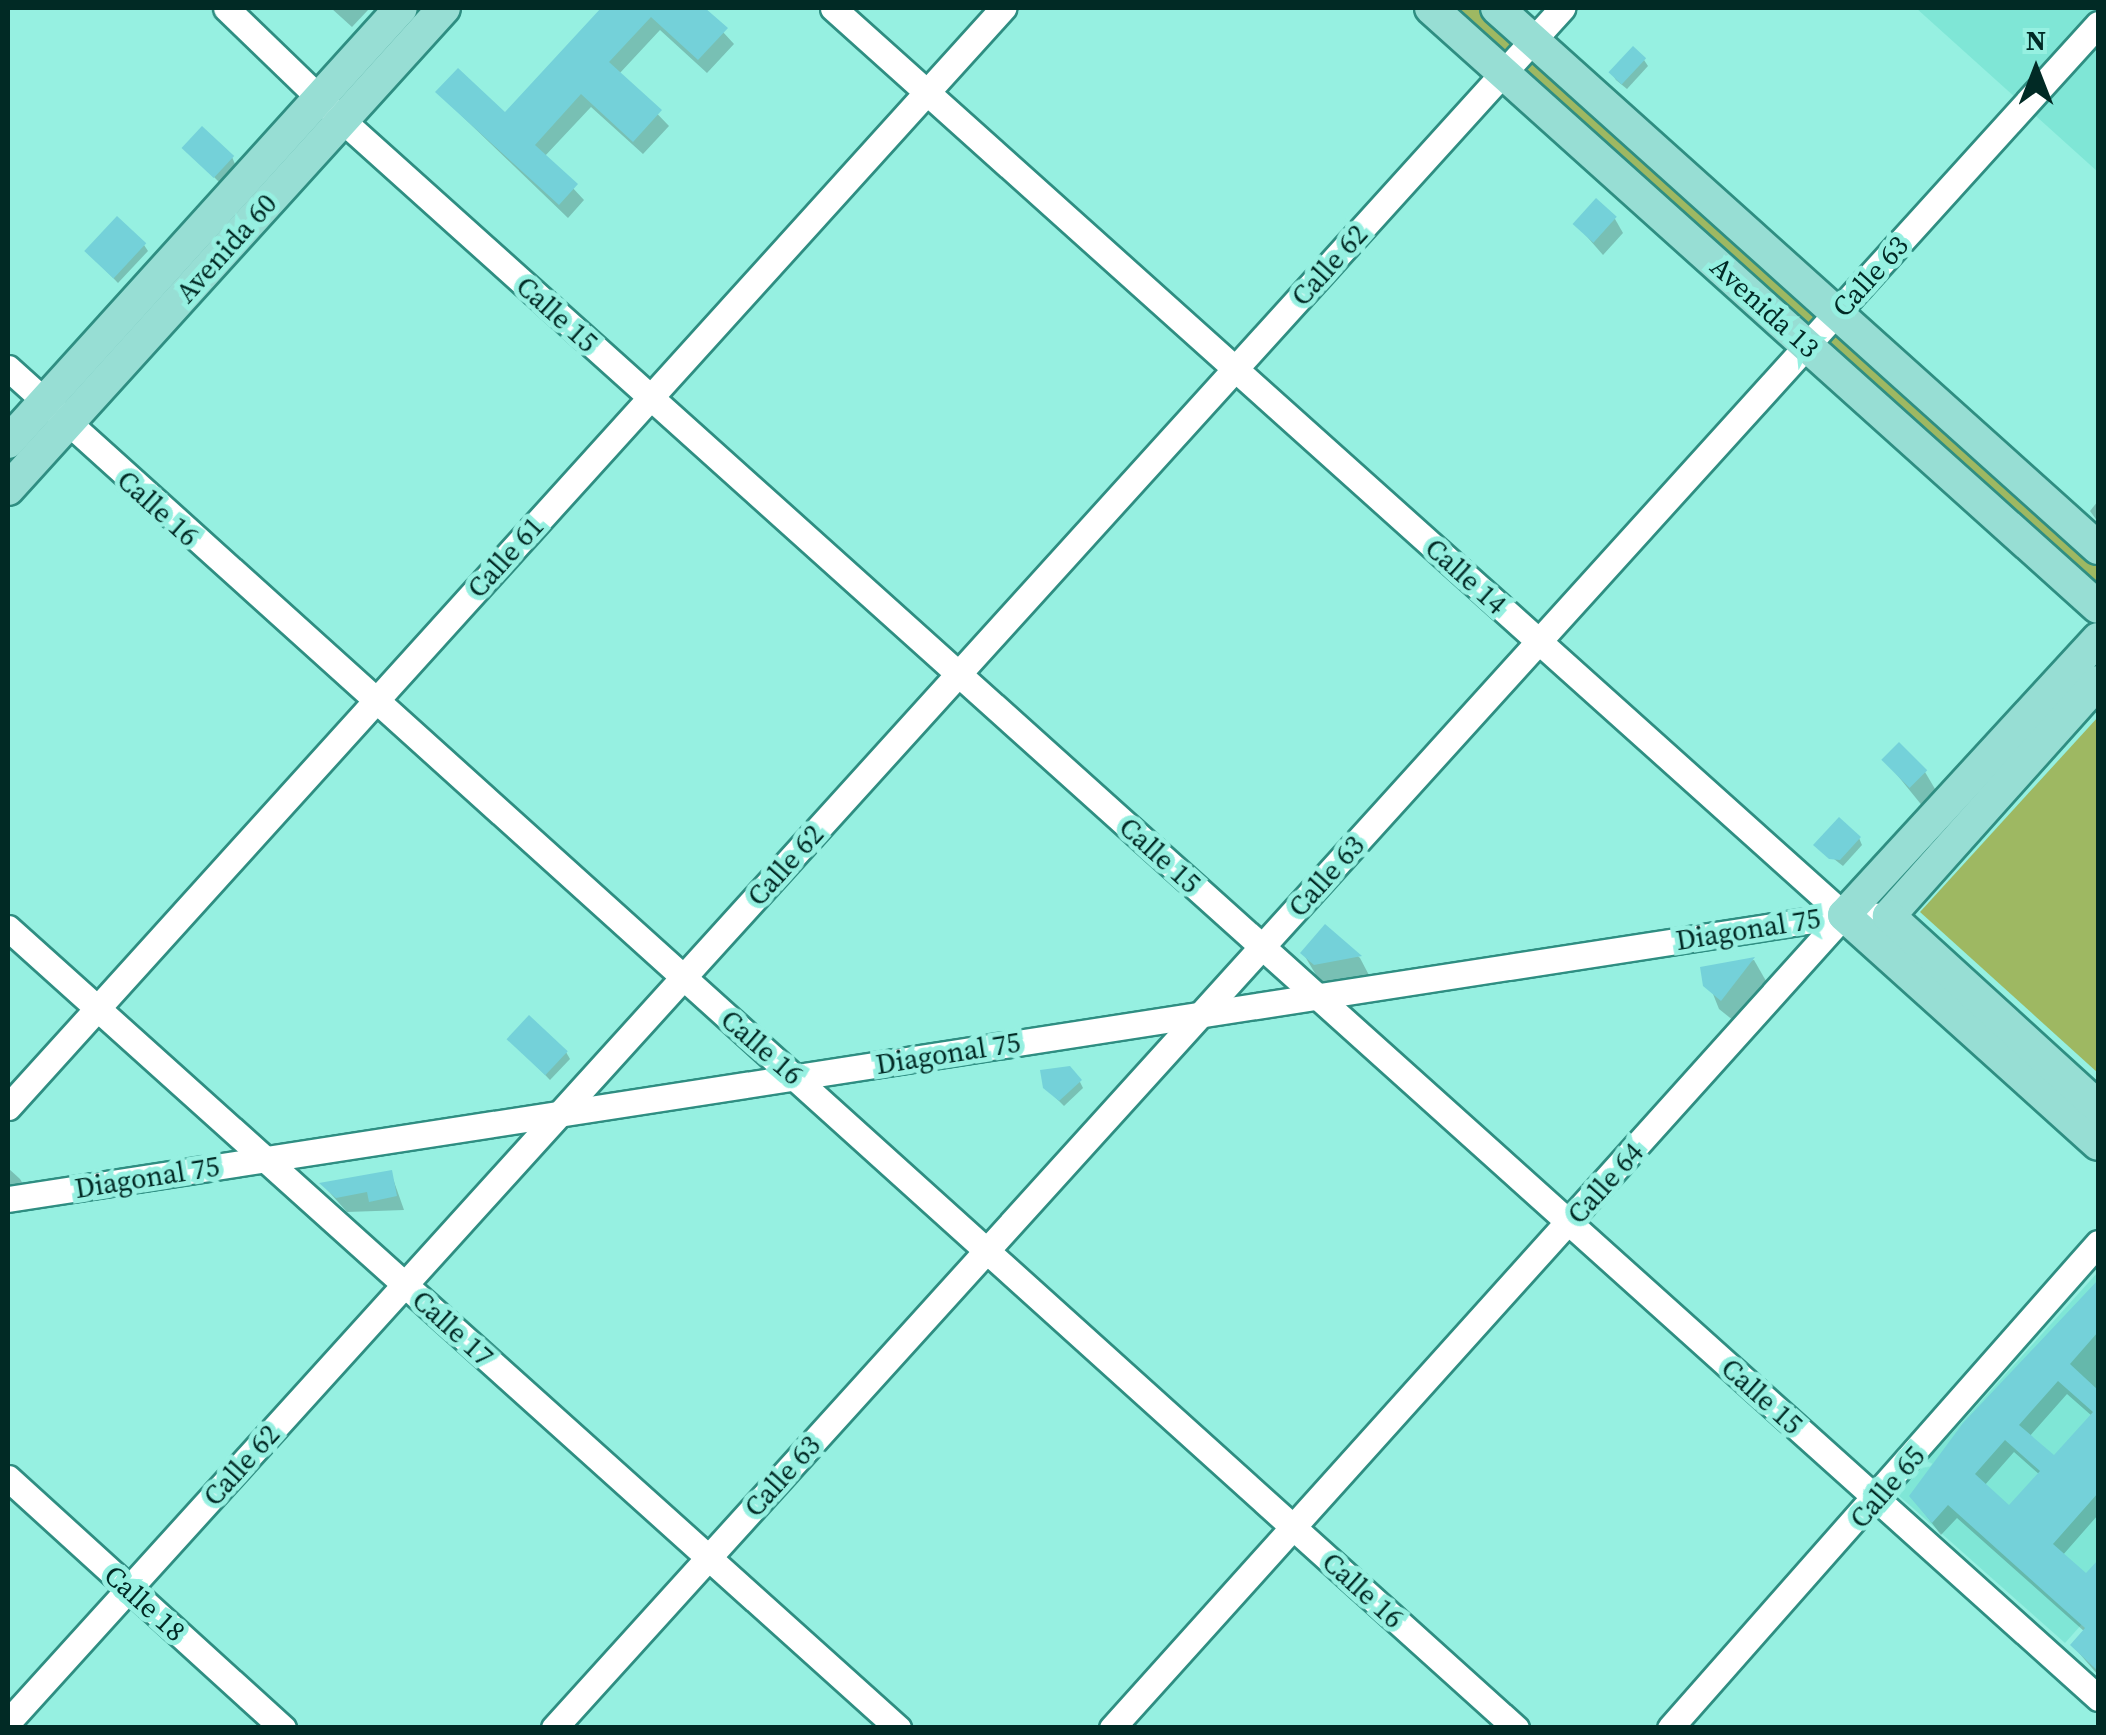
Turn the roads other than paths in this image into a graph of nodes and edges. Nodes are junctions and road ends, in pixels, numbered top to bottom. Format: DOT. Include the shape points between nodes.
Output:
graph roads {
  1 [pos="226,8"];
  2 [pos="401,8"];
  3 [pos="444,8"];
  4 [pos="833,8"];
  5 [pos="1003,8"];
  6 [pos="1431,8"];
  7 [pos="1496,8"];
  8 [pos="1562,8"];
  9 [pos="2098,24"];
  10 [pos="1532,40"];
  11 [pos="1503,72"];
  12 [pos="926,92"];
  13 [pos="332,108"];
  14 [pos="1836,313"];
  15 [pos="1807,345"];
  16 [pos="8,368"];
  17 [pos="1235,368"];
  18 [pos="650,397"];
  19 [pos="55,413"];
  20 [pos="8,442"];
  21 [pos="8,489"];
  22 [pos="2098,548"];
  23 [pos="2098,607"];
  24 [pos="2098,639"];
  25 [pos="1539,641"];
  26 [pos="958,674"];
  27 [pos="2098,682"];
  28 [pos="374,702"];
  29 [pos="1844,914"];
  30 [pos="1888,916"];
  31 [pos="8,928"];
  32 [pos="1262,946"];
  33 [pos="682,978"];
  34 [pos="1319,996"];
  35 [pos="96,1008"];
  36 [pos="1203,1014"];
  37 [pos="796,1076"];
  38 [pos="2098,1107"];
  39 [pos="8,1108"];
  40 [pos="554,1114"];
  41 [pos="2098,1144"];
  42 [pos="270,1158"];
  43 [pos="8,1199"];
  44 [pos="1569,1223"];
  45 [pos="2098,1243"];
  46 [pos="986,1251"];
  47 [pos="404,1284"];
  48 [pos="8,1478"];
  49 [pos="1877,1499"];
  50 [pos="1293,1527"];
  51 [pos="708,1557"];
  52 [pos="129,1588"];
  53 [pos="2098,1698"];
  54 [pos="8,1722"];
  55 [pos="283,1728"];
  56 [pos="554,1728"];
  57 [pos="898,1728"];
  58 [pos="1112,1728"];
  59 [pos="1516,1728"];
  60 [pos="1670,1728"];
  1 -- 13 [label="street, Calle 15"];
  2 -- 13 [label="main road, Avenida 60"];
  3 -- 13 [label="main road, Avenida 60"];
  4 -- 12 [label="street, Calle 14"];
  5 -- 12 [label="street, Calle 61"];
  6 -- 11 [label="main road, Avenida 13"];
  7 -- 10 [label="main road, Avenida 13"];
  8 -- 10 [label="street, Calle 62"];
  9 -- 14 [label="street, Calle 63"];
  10 -- 11 [label="street, Calle 62"];
  10 -- 14 [label="main road, Avenida 13"];
  11 -- 15 [label="main road, Avenida 13"];
  11 -- 17 [label="street, Calle 62"];
  12 -- 17 [label="street, Calle 14"];
  12 -- 18 [label="street, Calle 61"];
  13 -- 18 [label="street, Calle 15"];
  13 -- 19 [label="main road, Avenida 60"];
  14 -- 15 [label="street, Calle 63"];
  14 -- 22 [label="main road, Avenida 13"];
  15 -- 23 [label="main road, Avenida 13"];
  15 -- 25 [label="street, Calle 63"];
  16 -- 19 [label="street, Calle 16"];
  17 -- 25 [label="street, Calle 14"];
  17 -- 26 [label="street, Calle 62"];
  18 -- 26 [label="street, Calle 15"];
  18 -- 28 [label="street, Calle 61"];
  19 -- 20 [label="main road, Avenida 60"];
  19 -- 21 [label="main road, Avenida 60"];
  19 -- 28 [label="street, Calle 16"];
  24 -- 29 [label="main road, Calle 64"];
  25 -- 29 [label="street, Calle 14"];
  25 -- 32 [label="street, Calle 63"];
  26 -- 32 [label="street, Calle 15"];
  26 -- 33 [label="street, Calle 62"];
  27 -- 30 [label="main road"];
  28 -- 33 [label="street, Calle 16"];
  28 -- 35 [label="street, Calle 61"];
  29 -- 30 [label="street, Diagonal 75"];
  29 -- 34 [label="street, Diagonal 75"];
  29 -- 41 [label="main road, Calle 14"];
  29 -- 44 [label="street, Calle 64"];
  30 -- 38 [label="main road"];
  31 -- 35 [label="street, Calle 17"];
  32 -- 34 [label="street, Calle 15"];
  32 -- 36 [label="street, Calle 63"];
  33 -- 37 [label="street, Calle 16"];
  33 -- 40 [label="street, Calle 62"];
  34 -- 36 [label="street, Diagonal 75"];
  34 -- 44 [label="street, Calle 15"];
  35 -- 39 [label="street, Calle 61"];
  35 -- 42 [label="street, Calle 17"];
  36 -- 37 [label="street, Diagonal 75"];
  36 -- 46 [label="street, Calle 63"];
  37 -- 40 [label="street, Diagonal 75"];
  37 -- 46 [label="street, Calle 16"];
  40 -- 42 [label="street, Diagonal 75"];
  40 -- 47 [label="street, Calle 62"];
  42 -- 43 [label="street, Diagonal 75"];
  42 -- 47 [label="street, Calle 17"];
  44 -- 49 [label="street, Calle 15"];
  44 -- 50 [label="street, Calle 64"];
  45 -- 49 [label="street, Calle 65"];
  46 -- 50 [label="street, Calle 16"];
  46 -- 51 [label="street, Calle 63"];
  47 -- 51 [label="street, Calle 17"];
  47 -- 52 [label="street, Calle 62"];
  48 -- 52 [label="street, Calle 18"];
  49 -- 53 [label="street, Calle 15"];
  49 -- 60 [label="street, Calle 65"];
  50 -- 58 [label="street, Calle 64"];
  50 -- 59 [label="street, Calle 16"];
  51 -- 56 [label="street, Calle 63"];
  51 -- 57 [label="street, Calle 17"];
  52 -- 54 [label="street, Calle 62"];
  52 -- 55 [label="street, Calle 18"];
}
